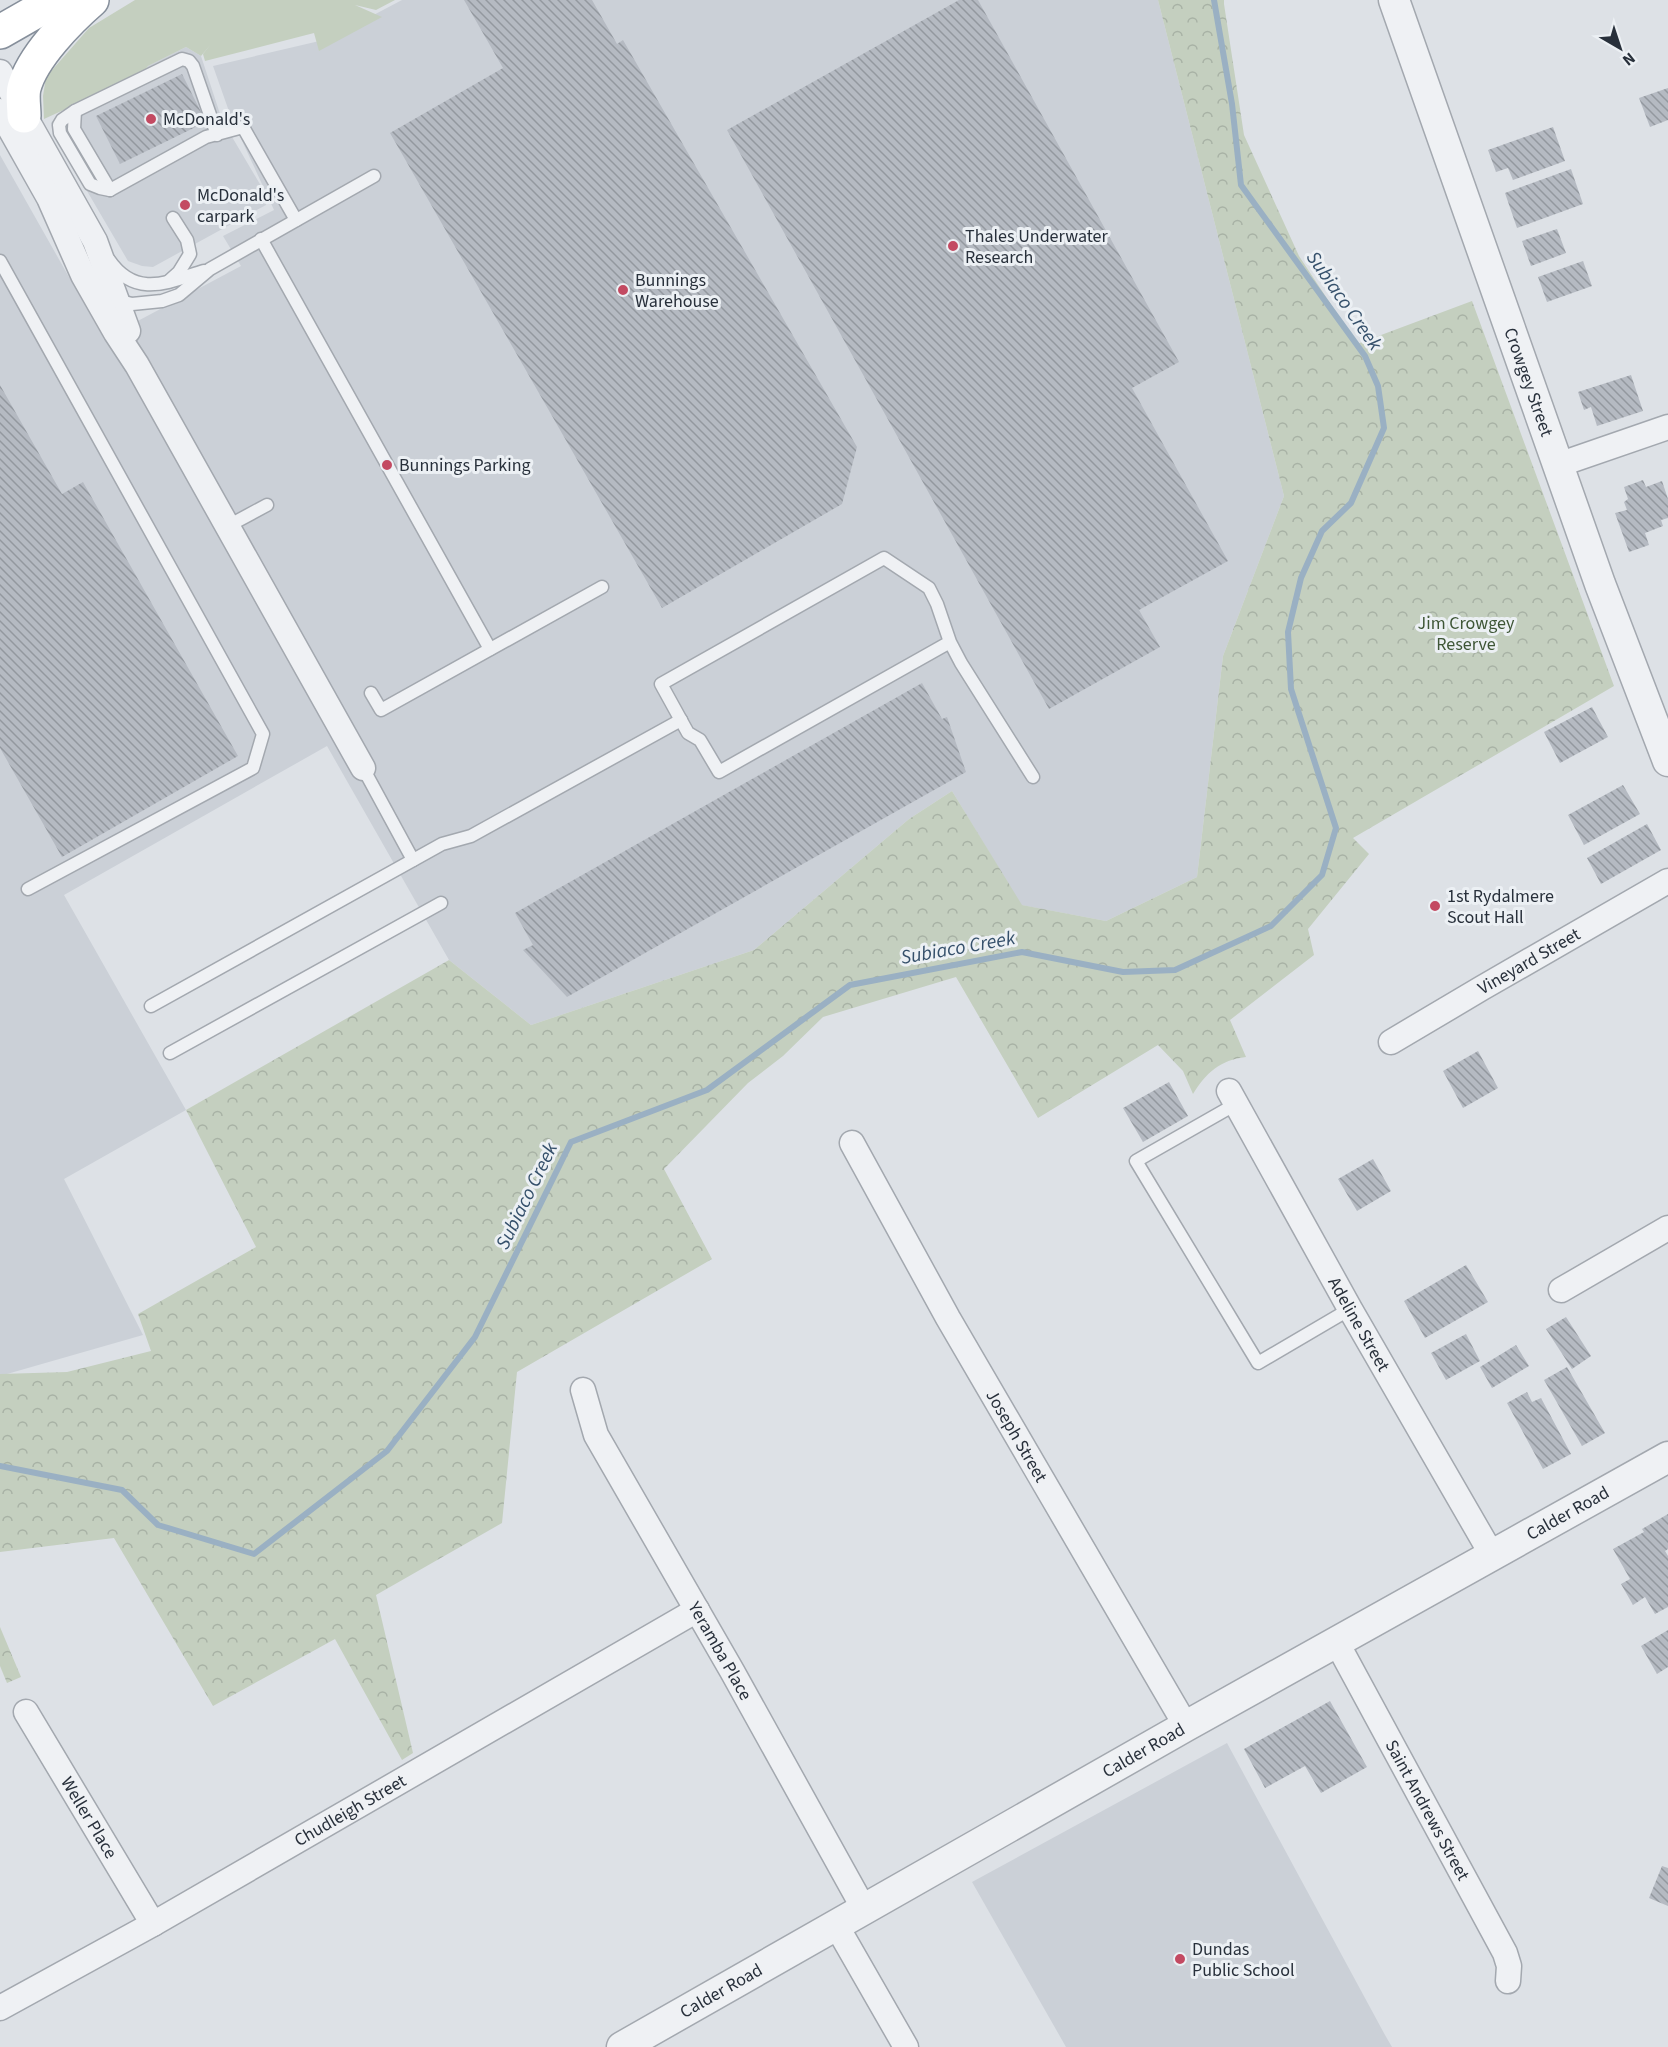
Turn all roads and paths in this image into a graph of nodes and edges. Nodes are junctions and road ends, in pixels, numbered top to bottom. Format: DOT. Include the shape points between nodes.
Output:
graph roads {
  1 [pos="56,0"];
  2 [pos="92,0"];
  3 [pos="1394,0"];
  4 [pos="0,32"];
  5 [pos="0,72"];
  6 [pos="12,114"];
  7 [pos="217,135"];
  8 [pos="374,176"];
  9 [pos="173,218"];
  10 [pos="296,220"];
  11 [pos="261,239"];
  12 [pos="95,241"];
  13 [pos="0,261"];
  14 [pos="210,269"];
  15 [pos="83,275"];
  16 [pos="169,281"];
  17 [pos="117,300"];
  18 [pos="137,365"];
  19 [pos="1668,427"];
  20 [pos="1558,465"];
  21 [pos="267,505"];
  22 [pos="228,526"];
  23 [pos="602,587"];
  24 [pos="950,642"];
  25 [pos="490,649"];
  26 [pos="371,693"];
  27 [pos="681,720"];
  28 [pos="1668,761"];
  29 [pos="363,768"];
  30 [pos="1033,777"];
  31 [pos="413,860"];
  32 [pos="1668,881"];
  33 [pos="28,889"];
  34 [pos="441,903"];
  35 [pos="151,1006"];
  36 [pos="1391,1042"];
  37 [pos="170,1053"];
  38 [pos="1233,1097"];
  39 [pos="852,1143"];
  40 [pos="1668,1228"];
  41 [pos="1561,1290"];
  42 [pos="1350,1309"];
  43 [pos="584,1390"];
  44 [pos="1668,1457"];
  45 [pos="1492,1555"];
  46 [pos="697,1610"];
  47 [pos="1337,1643"];
  48 [pos="26,1712"];
  49 [pos="1186,1726"];
  50 [pos="864,1909"];
  51 [pos="153,1924"];
  52 [pos="836,1925"];
  53 [pos="1508,1981"];
  54 [pos="0,2008"];
  55 [pos="622,2047"];
  56 [pos="906,2047"];
  1 -- 4 [label="highway"];
  2 -- 6 [label="highway" via="31,68"];
  3 -- 20 [label="street, Crowgey Street"];
  5 -- 6 [label="street"];
  6 -- 12 [label="street"];
  6 -- 15 [label="street"];
  7 -- 7 [label="lane" via="194,66 182,58 75,111 59,125 90,184 110,190 206,137"];
  7 -- 10 [label="lane" via="243,127"];
  8 -- 10 [label="lane"];
  9 -- 16 [label="lane" via="188,240 190,254"];
  10 -- 11 [label="lane"];
  11 -- 14 [label="lane"];
  11 -- 25 [label="lane"];
  12 -- 16 [label="lane" via="114,268 126,277 146,285"];
  12 -- 17 [label="street"];
  13 -- 33 [label="lane" via="263,734 253,768"];
  14 -- 16 [label="lane"];
  14 -- 17 [label="lane" via="179,295 162,301 132,304"];
  15 -- 17 [label="lane"];
  15 -- 18 [label="street"];
  17 -- 18 [label="street"];
  18 -- 22 [label="street"];
  19 -- 20 [label="street"];
  20 -- 28 [label="street, Crowgey Street"];
  21 -- 22 [label="lane"];
  22 -- 29 [label="street"];
  23 -- 25 [label="lane"];
  24 -- 27 [label="lane" via="719,772 700,740 688,733"];
  24 -- 27 [label="lane" via="929,588 884,558 660,684"];
  24 -- 30 [label="lane"];
  25 -- 26 [label="lane" via="381,710"];
  27 -- 31 [label="lane" via="471,836 442,844"];
  29 -- 31 [label="lane"];
  31 -- 35 [label="lane"];
  32 -- 36 [label="street, Vineyard Street"];
  34 -- 37 [label="lane"];
  38 -- 42 [label="street, Adeline Street"];
  38 -- 42 [label="lane" via="1136,1161 1258,1363"];
  39 -- 49 [label="street, Joseph Street" via="948,1318"];
  40 -- 41 [label="street"];
  42 -- 45 [label="street, Adeline Street"];
  43 -- 46 [label="street, Yeramba Place" via="596,1435"];
  44 -- 45 [label="street, Calder Road"];
  45 -- 47 [label="street, Calder Road"];
  46 -- 50 [label="street, Yeramba Place"];
  46 -- 51 [label="street, Chudleigh Street"];
  47 -- 49 [label="street, Calder Road"];
  47 -- 53 [label="street, Saint Andrews Street" via="1505,1953"];
  48 -- 51 [label="street, Weller Place"];
  49 -- 50 [label="street, Calder Road"];
  50 -- 52 [label="street, Calder Road"];
  51 -- 54 [label="street, Chudleigh Street"];
  52 -- 55 [label="street, Calder Road"];
  52 -- 56 [label="street"];
}
